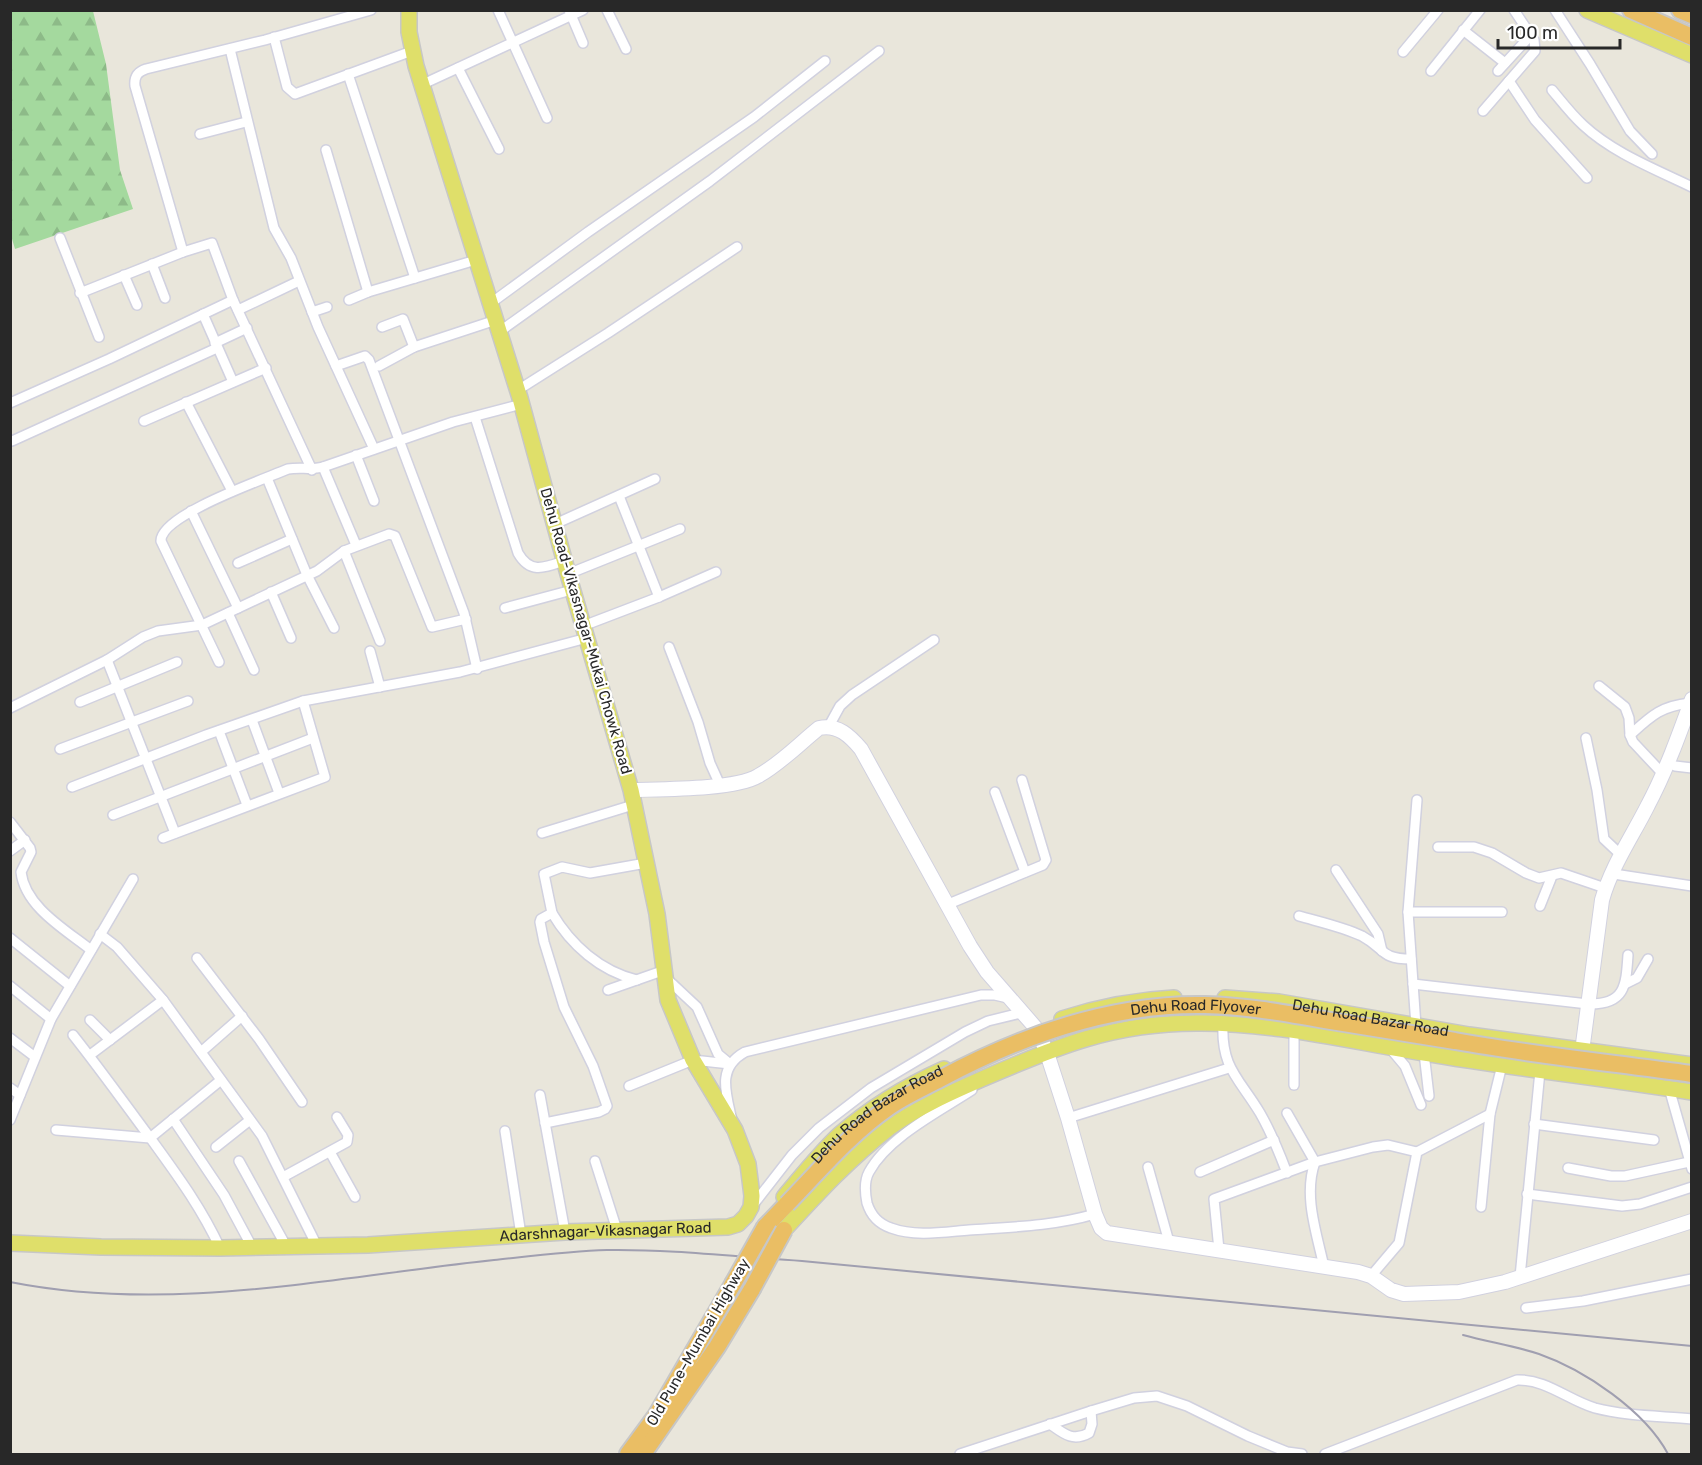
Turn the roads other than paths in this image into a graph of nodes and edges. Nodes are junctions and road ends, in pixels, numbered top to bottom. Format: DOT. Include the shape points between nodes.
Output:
graph roads {
  1 [pos="371,10"];
  2 [pos="409,10"];
  3 [pos="498,10"];
  4 [pos="583,10"];
  5 [pos="607,10"];
  6 [pos="1437,10"];
  7 [pos="1480,10"];
  8 [pos="1514,10"];
  9 [pos="1555,10"];
  10 [pos="1587,10"];
  11 [pos="1631,10"];
  12 [pos="1680,10"];
  13 [pos="570,13"];
  14 [pos="1692,15"];
  15 [pos="1463,30"];
  16 [pos="1531,35"];
  17 [pos="274,37"];
  18 [pos="1692,37"];
  19 [pos="512,42"];
  20 [pos="583,43"];
  21 [pos="230,49"];
  22 [pos="626,49"];
  23 [pos="412,51"];
  24 [pos="879,51"];
  25 [pos="1403,52"];
  26 [pos="1692,55"];
  27 [pos="825,61"];
  28 [pos="1505,63"];
  29 [pos="458,68"];
  30 [pos="1431,71"];
  31 [pos="1498,71"];
  32 [pos="348,74"];
  33 [pos="1509,81"];
  34 [pos="421,85"];
  35 [pos="1552,90"];
  36 [pos="1483,111"];
  37 [pos="548,118"];
  38 [pos="246,122"];
  39 [pos="200,134"];
  40 [pos="499,149"];
  41 [pos="326,150"];
  42 [pos="1652,154"];
  43 [pos="1587,178"];
  44 [pos="1692,187"];
  45 [pos="60,238"];
  46 [pos="737,247"];
  47 [pos="183,252"];
  48 [pos="476,260"];
  49 [pos="152,264"];
  50 [pos="124,275"];
  51 [pos="415,278"];
  52 [pos="299,281"];
  53 [pos="80,292"];
  54 [pos="368,292"];
  55 [pos="165,298"];
  56 [pos="233,300"];
  57 [pos="349,300"];
  58 [pos="491,303"];
  59 [pos="137,305"];
  60 [pos="327,307"];
  61 [pos="238,310"];
  62 [pos="312,312"];
  63 [pos="203,314"];
  64 [pos="498,326"];
  65 [pos="382,327"];
  66 [pos="247,328"];
  67 [pos="99,337"];
  68 [pos="216,346"];
  69 [pos="414,347"];
  70 [pos="336,366"];
  71 [pos="379,366"];
  72 [pos="266,368"];
  73 [pos="233,382"];
  74 [pos="520,397"];
  75 [pos="186,402"];
  76 [pos="10,403"];
  77 [pos="475,417"];
  78 [pos="144,421"];
  79 [pos="400,440"];
  80 [pos="12,441"];
  81 [pos="374,449"];
  82 [pos="356,455"];
  83 [pos="323,467"];
  84 [pos="312,470"];
  85 [pos="267,478"];
  86 [pos="655,479"];
  87 [pos="232,491"];
  88 [pos="619,496"];
  89 [pos="374,501"];
  90 [pos="191,511"];
  91 [pos="555,524"];
  92 [pos="680,529"];
  93 [pos="292,539"];
  94 [pos="356,545"];
  95 [pos="638,546"];
  96 [pos="344,551"];
  97 [pos="238,564"];
  98 [pos="566,567"];
  99 [pos="716,572"];
  100 [pos="307,575"];
  101 [pos="572,590"];
  102 [pos="272,592"];
  103 [pos="658,597"];
  104 [pos="238,608"];
  105 [pos="505,608"];
  106 [pos="228,613"];
  107 [pos="466,620"];
  108 [pos="202,625"];
  109 [pos="334,628"];
  110 [pos="585,632"];
  111 [pos="291,638"];
  112 [pos="934,640"];
  113 [pos="380,641"];
  114 [pos="669,647"];
  115 [pos="370,651"];
  116 [pos="106,660"];
  117 [pos="177,662"];
  118 [pos="219,662"];
  119 [pos="477,669"];
  120 [pos="254,670"];
  121 [pos="117,686"];
  122 [pos="1599,686"];
  123 [pos="380,687"];
  124 [pos="188,700"];
  125 [pos="303,701"];
  126 [pos="1691,701"];
  127 [pos="80,702"];
  128 [pos="10,708"];
  129 [pos="252,720"];
  130 [pos="131,722"];
  131 [pos="1692,723"];
  132 [pos="829,726"];
  133 [pos="219,731"];
  134 [pos="1630,735"];
  135 [pos="314,738"];
  136 [pos="1586,738"];
  137 [pos="60,749"];
  138 [pos="265,756"];
  139 [pos="146,759"];
  140 [pos="1675,766"];
  141 [pos="1692,768"];
  142 [pos="234,769"];
  143 [pos="1663,774"];
  144 [pos="1022,780"];
  145 [pos="720,785"];
  146 [pos="72,787"];
  147 [pos="995,792"];
  148 [pos="279,793"];
  149 [pos="159,796"];
  150 [pos="632,798"];
  151 [pos="1418,800"];
  152 [pos="247,805"];
  153 [pos="113,815"];
  154 [pos="10,822"];
  155 [pos="175,833"];
  156 [pos="542,833"];
  157 [pos="163,838"];
  158 [pos="25,840"];
  159 [pos="1438,847"];
  160 [pos="10,851"];
  161 [pos="1620,854"];
  162 [pos="646,863"];
  163 [pos="1336,870"];
  164 [pos="1025,872"];
  165 [pos="1614,874"];
  166 [pos="1552,876"];
  167 [pos="133,879"];
  168 [pos="1692,886"];
  169 [pos="1603,894"];
  170 [pos="946,905"];
  171 [pos="1540,906"];
  172 [pos="1408,912"];
  173 [pos="1502,912"];
  174 [pos="552,913"];
  175 [pos="1299,916"];
  176 [pos="100,934"];
  177 [pos="10,938"];
  178 [pos="91,950"];
  179 [pos="1382,951"];
  180 [pos="1628,955"];
  181 [pos="197,958"];
  182 [pos="1411,959"];
  183 [pos="1648,959"];
  184 [pos="665,974"];
  185 [pos="637,980"];
  186 [pos="1413,984"];
  187 [pos="1625,984"];
  188 [pos="10,986"];
  189 [pos="70,986"];
  190 [pos="608,990"];
  191 [pos="1008,998"];
  192 [pos="163,1000"];
  193 [pos="1588,1004"];
  194 [pos="1021,1012"];
  195 [pos="242,1016"];
  196 [pos="51,1019"];
  197 [pos="90,1020"];
  198 [pos="1223,1023"];
  199 [pos="1416,1026"];
  200 [pos="1035,1027"];
  201 [pos="1294,1032"];
  202 [pos="74,1035"];
  203 [pos="10,1038"];
  204 [pos="110,1040"];
  205 [pos="1389,1047"];
  206 [pos="1046,1050"];
  207 [pos="1582,1050"];
  208 [pos="201,1052"];
  209 [pos="1424,1053"];
  210 [pos="90,1056"];
  211 [pos="35,1057"];
  212 [pos="693,1060"];
  213 [pos="730,1064"];
  214 [pos="1502,1065"];
  215 [pos="1692,1065"];
  216 [pos="1229,1068"];
  217 [pos="1540,1071"];
  218 [pos="998,1072"];
  219 [pos="1692,1074"];
  220 [pos="1580,1077"];
  221 [pos="221,1080"];
  222 [pos="1692,1084"];
  223 [pos="1294,1085"];
  224 [pos="629,1086"];
  225 [pos="10,1088"];
  226 [pos="1669,1088"];
  227 [pos="1692,1092"];
  228 [pos="20,1095"];
  229 [pos="540,1095"];
  230 [pos="1429,1096"];
  231 [pos="302,1102"];
  232 [pos="1421,1106"];
  233 [pos="1287,1113"];
  234 [pos="1490,1114"];
  235 [pos="337,1117"];
  236 [pos="1068,1118"];
  237 [pos="173,1119"];
  238 [pos="10,1120"];
  239 [pos="250,1120"];
  240 [pos="545,1123"];
  241 [pos="1534,1124"];
  242 [pos="56,1130"];
  243 [pos="735,1130"];
  244 [pos="505,1131"];
  245 [pos="150,1138"];
  246 [pos="1274,1140"];
  247 [pos="1654,1140"];
  248 [pos="216,1148"];
  249 [pos="330,1152"];
  250 [pos="1418,1152"];
  251 [pos="239,1161"];
  252 [pos="596,1161"];
  253 [pos="1315,1162"];
  254 [pos="1690,1166"];
  255 [pos="1148,1167"];
  256 [pos="1568,1168"];
  257 [pos="1200,1172"];
  258 [pos="1287,1173"];
  259 [pos="283,1177"];
  260 [pos="1692,1187"];
  261 [pos="1527,1194"];
  262 [pos="355,1197"];
  263 [pos="751,1207"];
  264 [pos="790,1207"];
  265 [pos="1481,1208"];
  266 [pos="1095,1214"];
  267 [pos="1692,1221"];
  268 [pos="765,1227"];
  269 [pos="617,1230"];
  270 [pos="784,1230"];
  271 [pos="565,1232"];
  272 [pos="521,1235"];
  273 [pos="1169,1242"];
  274 [pos="17,1243"];
  275 [pos="286,1246"];
  276 [pos="317,1246"];
  277 [pos="252,1247"];
  278 [pos="220,1248"];
  279 [pos="1219,1250"];
  280 [pos="1324,1267"];
  281 [pos="1371,1276"];
  282 [pos="1520,1277"];
  283 [pos="1692,1279"];
  284 [pos="752,1289"];
  285 [pos="1526,1308"];
  286 [pos="1091,1410"];
  287 [pos="1692,1419"];
  288 [pos="1050,1424"];
  289 [pos="628,1455"];
  290 [pos="643,1455"];
  291 [pos="960,1455"];
  292 [pos="1302,1455"];
  293 [pos="1325,1455"];
  1 -- 17 [label="street"];
  2 -- 23 [label="main road, Dehu Road-Vikasnagar-Mukai Chowk Road"];
  3 -- 19 [label="street"];
  4 -- 13 [label="street"];
  5 -- 22 [label="street"];
  6 -- 25 [label="street"];
  7 -- 15 [label="street"];
  8 -- 16 [label="street"];
  9 -- 42 [label="street" via="1630,131"];
  10 -- 26 [label="main road"];
  11 -- 18 [label="highway"];
  12 -- 14 [label="highway"];
  13 -- 19 [label="street"];
  13 -- 20 [label="street"];
  15 -- 28 [label="street"];
  15 -- 30 [label="street"];
  16 -- 28 [label="street"];
  16 -- 33 [label="street" via="1535,51"];
  17 -- 21 [label="street"];
  17 -- 32 [label="street" via="287,87 295,94"];
  19 -- 29 [label="street"];
  19 -- 37 [label="street"];
  21 -- 38 [label="street"];
  21 -- 47 [label="street" via="146,69 134,80"];
  23 -- 32 [label="street"];
  23 -- 34 [label="main road, Dehu Road-Vikasnagar-Mukai Chowk Road"];
  24 -- 64 [label="street" via="710,181"];
  27 -- 58 [label="street" via="754,117"];
  28 -- 31 [label="street"];
  29 -- 34 [label="street"];
  29 -- 40 [label="street"];
  32 -- 51 [label="street"];
  33 -- 36 [label="street"];
  33 -- 43 [label="street" via="1535,120"];
  34 -- 48 [label="main road, Dehu Road-Vikasnagar-Mukai Chowk Road"];
  35 -- 44 [label="street" via="1596,136"];
  38 -- 39 [label="street"];
  38 -- 52 [label="street" via="274,228"];
  41 -- 54 [label="street"];
  45 -- 53 [label="street"];
  46 -- 74 [label="street"];
  47 -- 49 [label="street"];
  47 -- 56 [label="street" via="212,243"];
  48 -- 51 [label="street"];
  48 -- 58 [label="main road, Dehu Road-Vikasnagar-Mukai Chowk Road"];
  49 -- 50 [label="street"];
  49 -- 55 [label="street"];
  50 -- 53 [label="street"];
  50 -- 59 [label="street"];
  51 -- 54 [label="street"];
  52 -- 61 [label="street"];
  52 -- 62 [label="street"];
  53 -- 67 [label="street"];
  54 -- 57 [label="street"];
  56 -- 61 [label="street"];
  56 -- 63 [label="street"];
  58 -- 64 [label="main road, Dehu Road-Vikasnagar-Mukai Chowk Road"];
  60 -- 62 [label="street"];
  61 -- 66 [label="street"];
  62 -- 70 [label="street"];
  63 -- 68 [label="street"];
  63 -- 76 [label="street"];
  64 -- 69 [label="street"];
  64 -- 74 [label="main road, Dehu Road-Vikasnagar-Mukai Chowk Road"];
  65 -- 69 [label="street" via="403,319"];
  66 -- 68 [label="street"];
  66 -- 72 [label="street"];
  68 -- 73 [label="street"];
  68 -- 80 [label="street"];
  69 -- 71 [label="street"];
  70 -- 79 [label="street" via="368,358"];
  70 -- 81 [label="street"];
  72 -- 73 [label="street"];
  72 -- 84 [label="street"];
  73 -- 75 [label="street"];
  74 -- 77 [label="street"];
  74 -- 91 [label="main road, Dehu Road-Vikasnagar-Mukai Chowk Road"];
  75 -- 78 [label="street"];
  75 -- 87 [label="street"];
  77 -- 79 [label="street"];
  77 -- 98 [label="street" via="523,562 533,568"];
  79 -- 81 [label="street"];
  79 -- 107 [label="street"];
  81 -- 82 [label="street"];
  82 -- 83 [label="street"];
  82 -- 89 [label="street"];
  83 -- 84 [label="street"];
  83 -- 94 [label="street"];
  84 -- 85 [label="street" via="297,468"];
  85 -- 87 [label="street"];
  85 -- 93 [label="street"];
  86 -- 88 [label="street"];
  87 -- 90 [label="street"];
  88 -- 91 [label="street"];
  88 -- 95 [label="street"];
  90 -- 104 [label="street"];
  90 -- 108 [label="street" via="164,531 161,541"];
  91 -- 98 [label="main road, Dehu Road-Vikasnagar-Mukai Chowk Road"];
  92 -- 95 [label="street"];
  93 -- 97 [label="street"];
  93 -- 100 [label="street"];
  94 -- 96 [label="street"];
  94 -- 107 [label="street" via="389,534 395,536 432,627"];
  95 -- 98 [label="street"];
  95 -- 103 [label="street"];
  96 -- 100 [label="street"];
  96 -- 113 [label="street"];
  98 -- 101 [label="main road, Dehu Road-Vikasnagar-Mukai Chowk Road"];
  99 -- 103 [label="street"];
  100 -- 102 [label="street"];
  100 -- 109 [label="street"];
  101 -- 105 [label="street"];
  101 -- 110 [label="main road, Dehu Road-Vikasnagar-Mukai Chowk Road"];
  102 -- 104 [label="street"];
  102 -- 111 [label="street"];
  103 -- 110 [label="street"];
  104 -- 106 [label="street"];
  106 -- 108 [label="street"];
  106 -- 120 [label="street"];
  107 -- 119 [label="street"];
  108 -- 116 [label="street" via="158,631"];
  108 -- 118 [label="street"];
  110 -- 119 [label="street"];
  110 -- 150 [label="main road, Dehu Road-Vikasnagar-Mukai Chowk Road"];
  112 -- 132 [label="street" via="852,695 840,706"];
  114 -- 145 [label="street"];
  115 -- 123 [label="street"];
  116 -- 121 [label="street"];
  116 -- 128 [label="street"];
  117 -- 121 [label="street"];
  119 -- 123 [label="street"];
  121 -- 127 [label="street"];
  121 -- 130 [label="street"];
  122 -- 134 [label="street" via="1625,706"];
  123 -- 125 [label="street"];
  124 -- 130 [label="street"];
  125 -- 129 [label="street"];
  125 -- 135 [label="street"];
  126 -- 134 [label="street" via="1656,712"];
  126 -- 143 [label="street"];
  129 -- 133 [label="street"];
  129 -- 138 [label="street"];
  130 -- 137 [label="street"];
  130 -- 139 [label="street"];
  131 -- 140 [label="street"];
  132 -- 145 [label="street, Dehu Road-Vikasnagar-Mukai Chowk Road" via="819,728 757,777"];
  132 -- 170 [label="street" via="838,728 861,749"];
  133 -- 139 [label="street"];
  133 -- 142 [label="street"];
  134 -- 143 [label="street" via="1637,748"];
  135 -- 138 [label="street"];
  135 -- 148 [label="street" via="324,777"];
  136 -- 161 [label="street" via="1604,839"];
  138 -- 142 [label="street"];
  138 -- 148 [label="street"];
  139 -- 146 [label="street"];
  139 -- 149 [label="street"];
  140 -- 141 [label="street"];
  140 -- 165 [label="street"];
  142 -- 149 [label="street"];
  142 -- 152 [label="street"];
  143 -- 161 [label="street"];
  144 -- 164 [label="street" via="1046,860"];
  145 -- 150 [label="street, Dehu Road-Vikasnagar-Mukai Chowk Road"];
  147 -- 164 [label="street"];
  148 -- 152 [label="street"];
  149 -- 153 [label="street"];
  149 -- 155 [label="street"];
  150 -- 156 [label="street"];
  150 -- 162 [label="main road"];
  151 -- 172 [label="street"];
  152 -- 155 [label="street"];
  154 -- 158 [label="street"];
  155 -- 157 [label="street"];
  158 -- 160 [label="street"];
  158 -- 178 [label="street" via="31,852 21,872 28,892 42,910"];
  159 -- 166 [label="street" via="1484,849 1539,878"];
  161 -- 169 [label="street"];
  162 -- 174 [label="street" via="590,873 562,867 544,874"];
  162 -- 184 [label="main road"];
  163 -- 179 [label="street" via="1378,934"];
  164 -- 170 [label="street"];
  165 -- 168 [label="street"];
  165 -- 169 [label="street"];
  166 -- 169 [label="street" via="1568,875"];
  166 -- 171 [label="street"];
  167 -- 176 [label="street"];
  169 -- 193 [label="street"];
  170 -- 191 [label="street" via="969,946"];
  172 -- 173 [label="street"];
  172 -- 182 [label="street"];
  174 -- 185 [label="street" via="584,954 623,977"];
  174 -- 240 [label="street" via="541,918 544,942 564,1006 607,1106 599,1112"];
  175 -- 179 [label="street" via="1351,932"];
  176 -- 178 [label="street"];
  176 -- 192 [label="street" via="117,947"];
  177 -- 189 [label="street"];
  178 -- 189 [label="street"];
  179 -- 182 [label="street" via="1389,957"];
  180 -- 187 [label="street"];
  181 -- 195 [label="street"];
  182 -- 186 [label="street"];
  183 -- 187 [label="street" via="1637,978"];
  184 -- 185 [label="street"];
  184 -- 212 [label="main road" via="668,1000"];
  184 -- 213 [label="street" via="697,1007 717,1054"];
  185 -- 190 [label="street"];
  186 -- 193 [label="street"];
  186 -- 199 [label="street"];
  187 -- 193 [label="street" via="1611,1002"];
  188 -- 196 [label="street"];
  189 -- 196 [label="street"];
  191 -- 194 [label="street"];
  191 -- 213 [label="street" via="981,996 837,1029 755,1049"];
  192 -- 204 [label="street"];
  192 -- 208 [label="street"];
  193 -- 207 [label="street"];
  194 -- 200 [label="street"];
  194 -- 263 [label="street" via="965,1032 871,1088 819,1128"];
  195 -- 208 [label="street"];
  195 -- 231 [label="street"];
  196 -- 211 [label="street"];
  197 -- 204 [label="street"];
  198 -- 201 [label="main road, Dehu Road Bazar Road"];
  198 -- 206 [label="main road, Dehu Road Bazar Road" via="1126,1028"];
  198 -- 216 [label="street" via="1223,1046"];
  199 -- 200 [label="main road, Dehu Road Bazar Road" via="1279,1002 1185,998 1114,1004"];
  199 -- 207 [label="main road, Dehu Road Bazar Road"];
  200 -- 206 [label="street"];
  200 -- 268 [label="main road, Dehu Road Bazar Road" via="922,1078 876,1106 818,1157 777,1206"];
  201 -- 205 [label="main road, Dehu Road Bazar Road"];
  201 -- 223 [label="street"];
  202 -- 210 [label="street"];
  203 -- 211 [label="street"];
  204 -- 210 [label="street"];
  205 -- 209 [label="main road, Dehu Road Bazar Road"];
  205 -- 232 [label="street" via="1406,1066"];
  206 -- 218 [label="main road, Dehu Road Bazar Road"];
  206 -- 236 [label="street"];
  207 -- 215 [label="main road, Dehu Road Bazar Road"];
  207 -- 220 [label="street"];
  208 -- 221 [label="street"];
  209 -- 214 [label="main road, Dehu Road Bazar Road"];
  209 -- 230 [label="street"];
  210 -- 245 [label="street"];
  211 -- 228 [label="street"];
  212 -- 213 [label="street"];
  212 -- 224 [label="street"];
  212 -- 243 [label="main road"];
  213 -- 243 [label="street" via="726,1090"];
  214 -- 217 [label="main road, Dehu Road Bazar Road"];
  214 -- 234 [label="street"];
  216 -- 236 [label="street"];
  216 -- 246 [label="street"];
  217 -- 220 [label="main road, Dehu Road Bazar Road"];
  217 -- 241 [label="street"];
  218 -- 266 [label="street" via="920,1122 879,1159 868,1173 865,1186 873,1216 892,1228 928,1233 1045,1225"];
  218 -- 270 [label="main road, Dehu Road Bazar Road" via="946,1094 892,1126 858,1154"];
  219 -- 264 [label="highway, Dehu Road Flyover, bridge" via="1265,1010 1203,1005 1112,1012 996,1052 890,1107 844,1144"];
  220 -- 226 [label="main road, Dehu Road Bazar Road"];
  221 -- 237 [label="street"];
  221 -- 239 [label="street"];
  222 -- 264 [label="highway, Dehu Road Flyover" via="1466,1054 1272,1021 1142,1018 1098,1026 1059,1039 938,1090 866,1137"];
  225 -- 228 [label="street"];
  226 -- 227 [label="main road, Dehu Road Bazar Road"];
  226 -- 254 [label="street"];
  228 -- 238 [label="street"];
  229 -- 240 [label="street"];
  233 -- 253 [label="street"];
  234 -- 250 [label="street"];
  234 -- 265 [label="street"];
  235 -- 249 [label="street" via="349,1139"];
  236 -- 266 [label="street"];
  237 -- 245 [label="street"];
  237 -- 277 [label="street" via="218,1186"];
  239 -- 248 [label="street"];
  239 -- 259 [label="street"];
  240 -- 271 [label="street"];
  241 -- 247 [label="street"];
  241 -- 261 [label="street"];
  242 -- 245 [label="street"];
  243 -- 263 [label="main road" via="748,1164"];
  244 -- 272 [label="street"];
  245 -- 278 [label="street" via="199,1206"];
  246 -- 257 [label="street"];
  246 -- 258 [label="street"];
  249 -- 259 [label="street"];
  249 -- 262 [label="street"];
  250 -- 253 [label="street" via="1388,1145"];
  250 -- 281 [label="street" via="1399,1243"];
  251 -- 275 [label="street"];
  252 -- 269 [label="street"];
  253 -- 258 [label="street"];
  253 -- 280 [label="street" via="1311,1197"];
  254 -- 256 [label="street" via="1626,1176"];
  255 -- 273 [label="street"];
  258 -- 279 [label="street" via="1214,1199"];
  259 -- 276 [label="street"];
  260 -- 261 [label="street" via="1622,1206"];
  261 -- 282 [label="street"];
  263 -- 269 [label="main road, Adarshnagar-Vikasnagar Road" via="738,1224 728,1227"];
  264 -- 268 [label="highway, Dehu Road Flyover"];
  264 -- 270 [label="highway, Dehu Road Flyover"];
  266 -- 273 [label="street" via="1107,1233"];
  267 -- 282 [label="street"];
  268 -- 289 [label="highway, Old Pune–Mumbai Highway, bridge" via="656,1416"];
  269 -- 271 [label="main road, Adarshnagar-Vikasnagar Road"];
  270 -- 284 [label="highway, Dehu Road Flyover, bridge"];
  271 -- 272 [label="main road, Adarshnagar-Vikasnagar Road"];
  272 -- 276 [label="main road, Adarshnagar-Vikasnagar Road"];
  273 -- 279 [label="street"];
  274 -- 278 [label="main road, Adarshnagar-Vikasnagar Road"];
  275 -- 276 [label="main road, Adarshnagar-Vikasnagar Road"];
  275 -- 277 [label="main road, Adarshnagar-Vikasnagar Road"];
  277 -- 278 [label="main road, Adarshnagar-Vikasnagar Road"];
  279 -- 280 [label="street"];
  280 -- 281 [label="street"];
  281 -- 282 [label="street" via="1404,1294 1459,1292"];
  283 -- 285 [label="street"];
  284 -- 290 [label="highway, Old Pune–Mumbai Highway"];
  286 -- 288 [label="street"];
  286 -- 288 [label="street" via="1089,1433 1081,1437 1072,1438"];
  286 -- 292 [label="street" via="1157,1396"];
  287 -- 293 [label="street" via="1603,1410 1535,1381 1517,1380"];
  288 -- 291 [label="street"];
}
